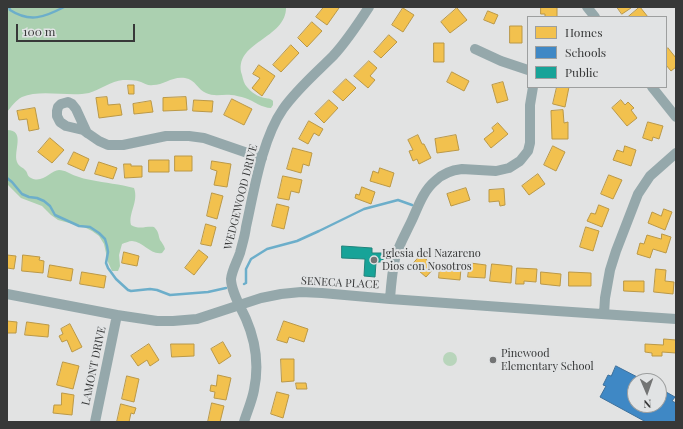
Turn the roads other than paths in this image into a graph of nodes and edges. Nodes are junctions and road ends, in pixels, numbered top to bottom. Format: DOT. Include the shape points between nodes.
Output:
graph roads {
  1 [pos="369,7"];
  2 [pos="475,50"];
  3 [pos="527,70"];
  4 [pos="533,88"];
  5 [pos="653,88"];
  6 [pos="676,117"];
  7 [pos="87,132"];
  8 [pos="676,153"];
  9 [pos="262,158"];
  10 [pos="7,294"];
  11 [pos="390,299"];
  12 [pos="240,305"];
  13 [pos="604,314"];
  14 [pos="117,315"];
  15 [pos="676,319"];
  16 [pos="95,422"];
  17 [pos="244,422"];
  1 -- 9 [label="street, WEDGEWOOD DRIVE" via="342,45 283,109 271,130"];
  2 -- 3 [label="street"];
  4 -- 11 [label="street" via="530,143 526,155 509,168 496,171 462,169 447,173 434,181 427,189 395,258"];
  5 -- 6 [label="street"];
  7 -- 9 [label="street" via="99,142 118,146 166,136 204,138"];
  8 -- 13 [label="street" via="650,176 638,194 610,270"];
  9 -- 12 [label="street, WEDGEWOOD DRIVE" via="244,238 233,271 233,289"];
  10 -- 14 [label="street, SENECA PLACE"];
  11 -- 12 [label="street, SENECA PLACE" via="301,292 261,298"];
  11 -- 13 [label="street, SENECA PLACE"];
  12 -- 14 [label="street, SENECA PLACE" via="197,319 173,321"];
  12 -- 17 [label="street, WEDGEWOOD DRIVE" via="249,327 257,361 254,391"];
  13 -- 15 [label="street, SENECA PLACE"];
  14 -- 16 [label="street, LAMONT DRIVE"];
}
